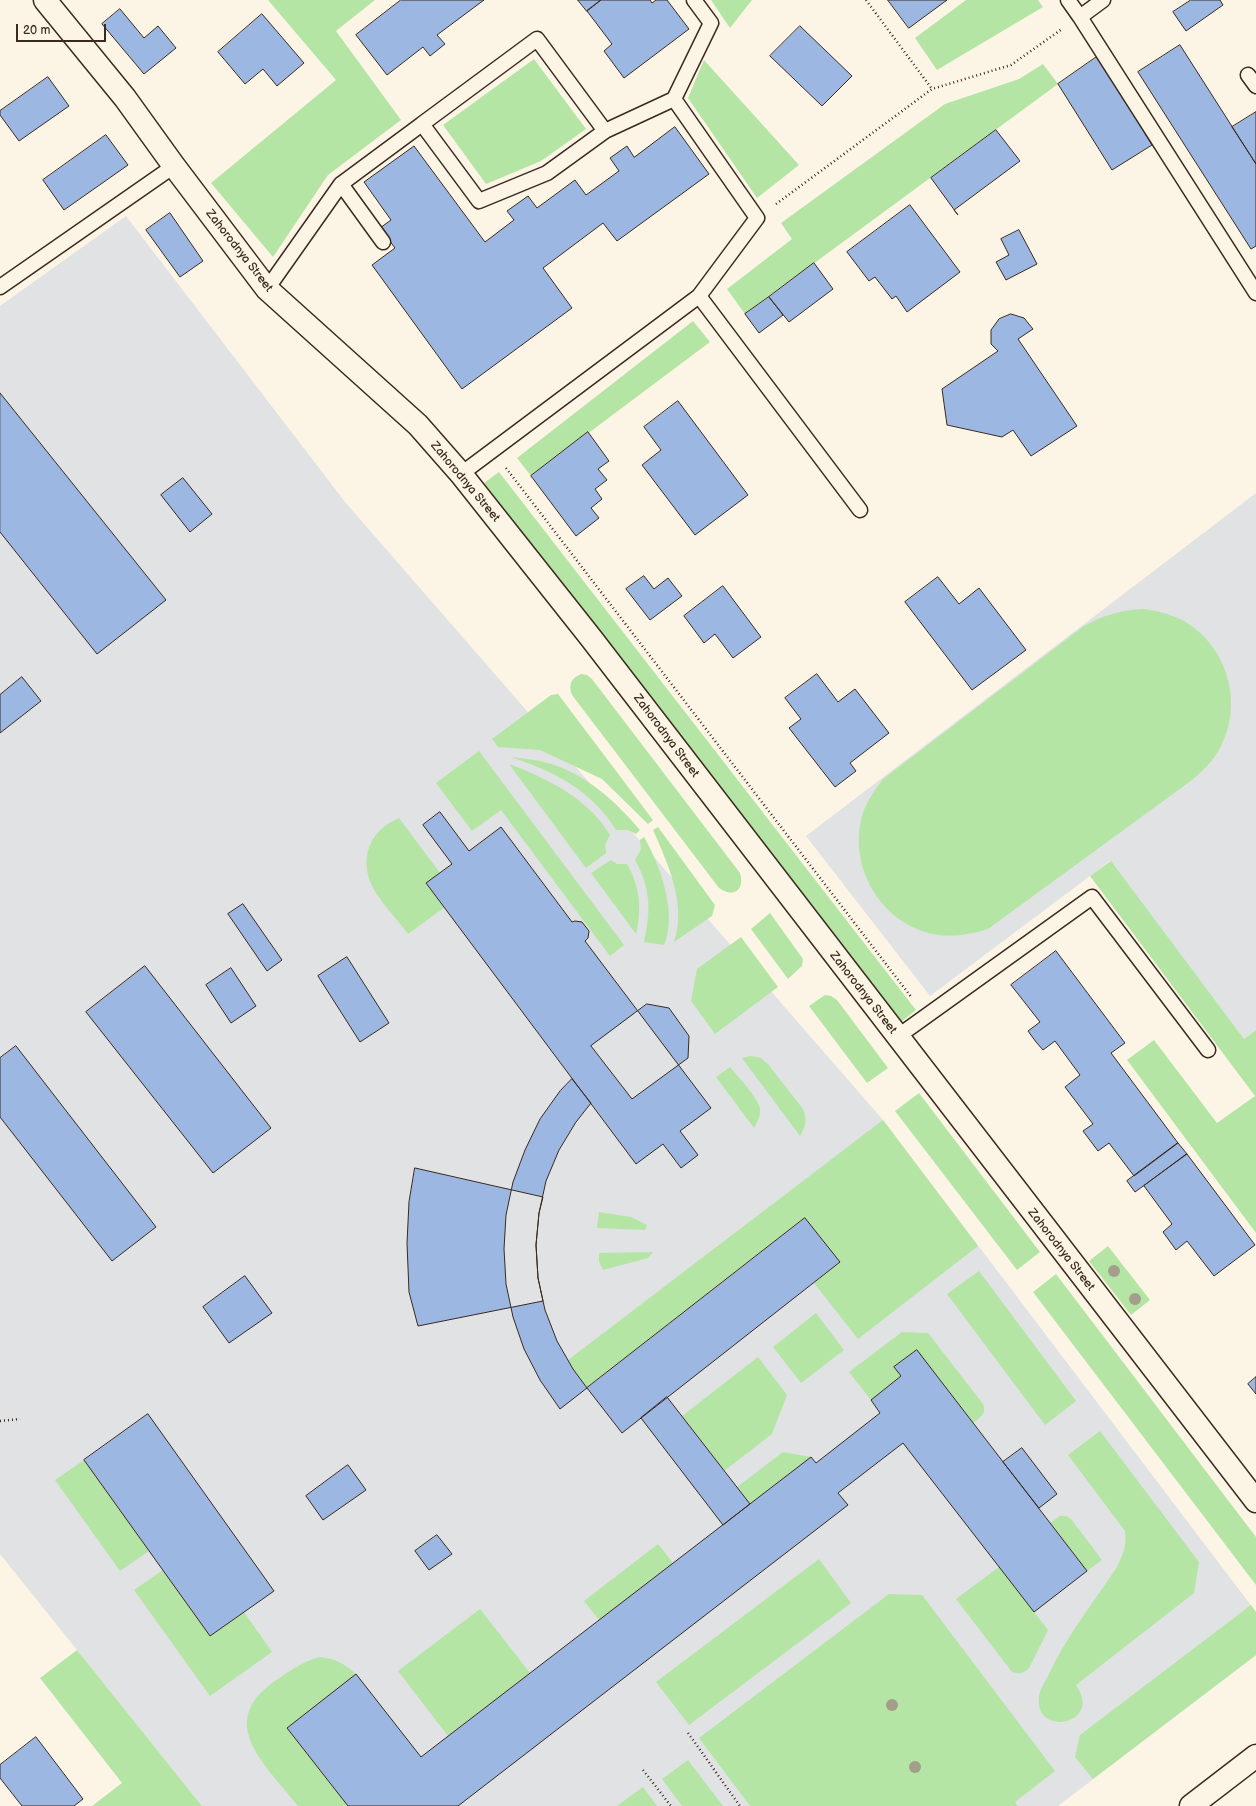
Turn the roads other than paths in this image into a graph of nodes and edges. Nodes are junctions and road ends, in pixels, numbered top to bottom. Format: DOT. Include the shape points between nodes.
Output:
graph roads {
  1 [pos="45,0"];
  2 [pos="694,0"];
  3 [pos="1068,0"];
  4 [pos="1103,0"];
  5 [pos="1080,17"];
  6 [pos="674,99"];
  7 [pos="422,124"];
  8 [pos="604,132"];
  9 [pos="174,166"];
  10 [pos="341,184"];
  11 [pos="383,242"];
  12 [pos="0,287"];
  13 [pos="267,289"];
  14 [pos="1256,293"];
  15 [pos="699,296"];
  16 [pos="460,474"];
  17 [pos="860,510"];
  18 [pos="897,1037"];
  19 [pos="1208,1050"];
  20 [pos="1256,1501"];
  21 [pos="1256,1756"];
  22 [pos="1191,1806"];
  1 -- 9 [label="street, Zahorodnya Street" via="126,98"];
  2 -- 6 [label="lane" via="711,23"];
  3 -- 5 [label="lane"];
  4 -- 5 [label="lane"];
  5 -- 14 [label="lane"];
  6 -- 8 [label="lane"];
  6 -- 15 [label="lane" via="757,218"];
  7 -- 8 [label="lane" via="479,201 548,174"];
  7 -- 8 [label="lane" via="537,40"];
  7 -- 10 [label="lane"];
  9 -- 12 [label="lane"];
  9 -- 13 [label="street, Zahorodnya Street"];
  10 -- 11 [label="lane"];
  10 -- 13 [label="lane"];
  13 -- 16 [label="street, Zahorodnya Street" via="418,425"];
  15 -- 16 [label="lane"];
  15 -- 17 [label="lane"];
  16 -- 18 [label="street, Zahorodnya Street" via="591,638"];
  18 -- 19 [label="lane" via="1092,897"];
  18 -- 20 [label="street, Zahorodnya Street"];
  21 -- 22 [label="street"];
}
